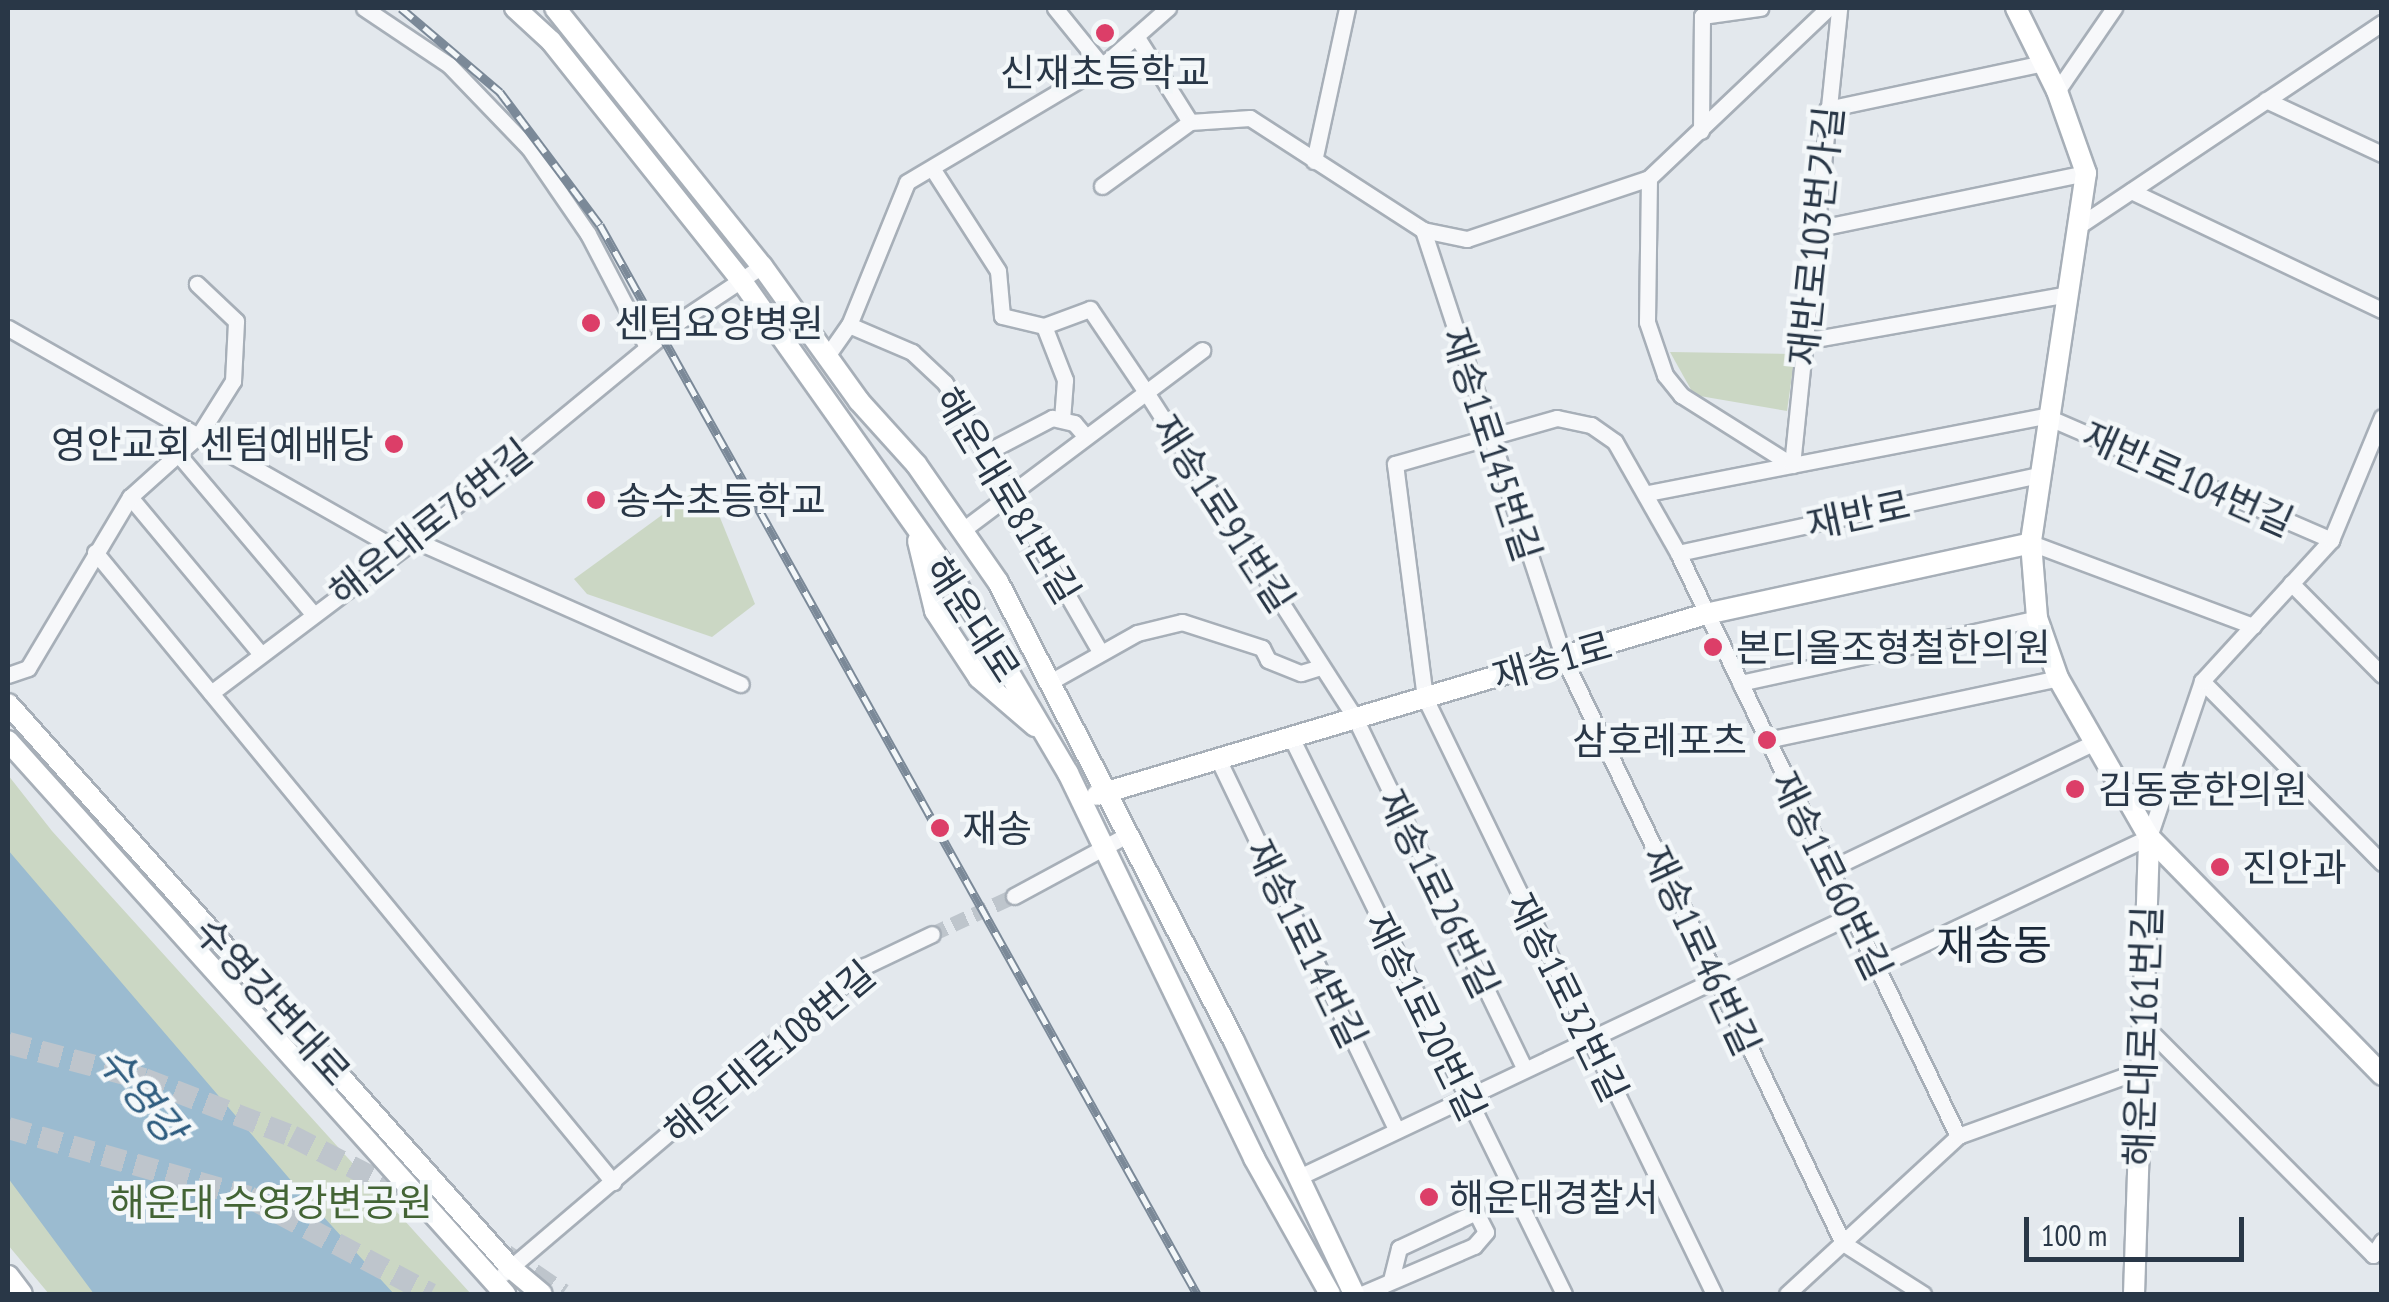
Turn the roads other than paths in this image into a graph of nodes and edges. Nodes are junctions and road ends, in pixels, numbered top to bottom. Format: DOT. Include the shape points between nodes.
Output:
graph roads {
  1 [pos="364,8"];
  2 [pos="515,8"];
  3 [pos="554,8"];
  4 [pos="586,8"];
  5 [pos="1055,8"];
  6 [pos="1168,8"];
  7 [pos="1348,8"];
  8 [pos="1760,8"];
  9 [pos="1828,8"];
  10 [pos="1838,8"];
  11 [pos="2016,8"];
  12 [pos="2114,8"];
  13 [pos="570,23"];
  14 [pos="2382,23"];
  15 [pos="1138,38"];
  16 [pos="552,41"];
  17 [pos="2044,63"];
  18 [pos="1102,66"];
  19 [pos="2057,92"];
  20 [pos="2266,100"];
  21 [pos="1827,109"];
  22 [pos="1190,122"];
  23 [pos="1701,131"];
  24 [pos="2382,154"];
  25 [pos="1314,160"];
  26 [pos="932,168"];
  27 [pos="2086,173"];
  28 [pos="1649,178"];
  29 [pos="1102,186"];
  30 [pos="2131,190"];
  31 [pos="2083,223"];
  32 [pos="1815,228"];
  33 [pos="1423,230"];
  34 [pos="762,266"];
  35 [pos="741,280"];
  36 [pos="196,284"];
  37 [pos="2069,294"];
  38 [pos="2382,310"];
  39 [pos="849,326"];
  40 [pos="1044,326"];
  41 [pos="8,328"];
  42 [pos="1804,341"];
  43 [pos="647,347"];
  44 [pos="1202,350"];
  45 [pos="827,356"];
  46 [pos="1146,392"];
  47 [pos="2045,416"];
  48 [pos="2382,417"];
  49 [pos="1062,420"];
  50 [pos="200,435"];
  51 [pos="1486,436"];
  52 [pos="1086,437"];
  53 [pos="985,453"];
  54 [pos="178,454"];
  55 [pos="1792,465"];
  56 [pos="2038,476"];
  57 [pos="1648,494"];
  58 [pos="1008,495"];
  59 [pos="130,497"];
  60 [pos="964,529"];
  61 [pos="916,534"];
  62 [pos="414,540"];
  63 [pos="2331,540"];
  64 [pos="2030,543"];
  65 [pos="399,550"];
  66 [pos="95,552"];
  67 [pos="1678,553"];
  68 [pos="2291,583"];
  69 [pos="313,614"];
  70 [pos="1706,614"];
  71 [pos="2037,618"];
  72 [pos="2252,626"];
  73 [pos="1100,652"];
  74 [pos="260,654"];
  75 [pos="1564,656"];
  76 [pos="1321,667"];
  77 [pos="8,675"];
  78 [pos="2382,676"];
  79 [pos="2058,678"];
  80 [pos="2202,681"];
  81 [pos="1050,682"];
  82 [pos="1740,683"];
  83 [pos="741,684"];
  84 [pos="211,693"];
  85 [pos="1424,698"];
  86 [pos="8,704"];
  87 [pos="1355,718"];
  88 [pos="1047,736"];
  89 [pos="1291,737"];
  90 [pos="1768,740"];
  91 [pos="8,741"];
  92 [pos="2094,743"];
  93 [pos="1218,758"];
  94 [pos="1106,792"];
  95 [pos="1080,801"];
  96 [pos="1127,835"];
  97 [pos="2149,836"];
  98 [pos="1103,848"];
  99 [pos="2382,863"];
  100 [pos="1830,869"];
  101 [pos="1014,896"];
  102 [pos="1852,915"];
  103 [pos="932,934"];
  104 [pos="1876,966"];
  105 [pos="1716,978"];
  106 [pos="2143,1024"];
  107 [pos="1586,1038"];
  108 [pos="1524,1067"];
  109 [pos="2141,1070"];
  110 [pos="2382,1075"];
  111 [pos="1464,1095"];
  112 [pos="1394,1127"];
  113 [pos="1958,1136"];
  114 [pos="1299,1177"];
  115 [pos="614,1182"];
  116 [pos="2382,1241"];
  117 [pos="1843,1243"];
  118 [pos="510,1268"];
  119 [pos="8,1277"];
  120 [pos="1391,1279"];
  121 [pos="500,1290"];
  122 [pos="21,1294"];
  123 [pos="539,1294"];
  124 [pos="1330,1294"];
  125 [pos="1354,1294"];
  126 [pos="1362,1294"];
  127 [pos="1564,1294"];
  128 [pos="1714,1294"];
  129 [pos="1787,1294"];
  130 [pos="1923,1294"];
  131 [pos="2134,1294"];
  1 -- 43 [label="street" via="448,65 529,148 588,234"];
  2 -- 16 [label="main road, 해운대로"];
  3 -- 13 [label="main road, 해운대로"];
  4 -- 13 [label="main road"];
  5 -- 18 [label="street"];
  6 -- 15 [label="street"];
  7 -- 25 [label="street"];
  8 -- 23 [label="street" via="1702,16"];
  9 -- 23 [label="street"];
  10 -- 21 [label="street, 재반로103번가길"];
  11 -- 17 [label="main road"];
  12 -- 19 [label="street"];
  13 -- 16 [label="main road"];
  13 -- 34 [label="main road, 해운대로"];
  14 -- 20 [label="street"];
  15 -- 18 [label="street"];
  15 -- 22 [label="street"];
  16 -- 35 [label="main road, 해운대로"];
  17 -- 19 [label="main road"];
  17 -- 21 [label="street"];
  18 -- 26 [label="street"];
  19 -- 27 [label="main road"];
  20 -- 24 [label="street"];
  20 -- 30 [label="street"];
  21 -- 32 [label="street, 재반로103번가길"];
  22 -- 25 [label="street" via="1250,118"];
  22 -- 29 [label="street"];
  23 -- 28 [label="street"];
  25 -- 33 [label="street"];
  26 -- 39 [label="street" via="907,182"];
  26 -- 40 [label="street" via="998,271 1002,316"];
  27 -- 31 [label="main road"];
  27 -- 32 [label="street"];
  28 -- 33 [label="street" via="1496,234 1467,239"];
  28 -- 55 [label="street" via="1647,322 1665,375 1682,394"];
  30 -- 31 [label="street"];
  30 -- 38 [label="street"];
  31 -- 37 [label="main road"];
  32 -- 42 [label="street, 재반로103번가길"];
  33 -- 51 [label="street, 재송1로145번길"];
  34 -- 35 [label="street, 해운대로76번길"];
  34 -- 45 [label="main road, 해운대로"];
  35 -- 43 [label="street, 해운대로76번길"];
  35 -- 61 [label="main road, 해운대로"];
  36 -- 50 [label="street" via="236,321 233,381"];
  37 -- 42 [label="street"];
  37 -- 47 [label="main road"];
  39 -- 45 [label="street"];
  39 -- 53 [label="street, 해운대로81번길" via="912,352 945,383"];
  40 -- 46 [label="street, 재송1로91번길" via="1090,309"];
  40 -- 49 [label="street" via="1065,380"];
  41 -- 50 [label="street"];
  42 -- 55 [label="street, 재반로103번가길"];
  43 -- 62 [label="street, 해운대로76번길"];
  44 -- 46 [label="street"];
  45 -- 60 [label="main road, 해운대로"];
  46 -- 52 [label="street"];
  46 -- 76 [label="street, 재송1로91번길"];
  47 -- 55 [label="street"];
  47 -- 56 [label="main road"];
  47 -- 63 [label="street, 재반로104번길"];
  48 -- 63 [label="street"];
  49 -- 52 [label="street"];
  49 -- 53 [label="street" via="1023,430"];
  50 -- 54 [label="street"];
  50 -- 65 [label="street"];
  51 -- 57 [label="street, 재송1로60번길" via="1556,418 1591,425 1615,442"];
  51 -- 75 [label="street, 재송1로145번길"];
  51 -- 85 [label="street, 재송1로32번길" via="1395,464"];
  52 -- 58 [label="street"];
  53 -- 58 [label="street, 해운대로81번길"];
  54 -- 59 [label="street"];
  54 -- 69 [label="street"];
  55 -- 57 [label="street"];
  56 -- 64 [label="main road"];
  56 -- 67 [label="street, 재반로"];
  57 -- 67 [label="street, 재송1로60번길"];
  58 -- 60 [label="street"];
  58 -- 73 [label="street, 해운대로81번길"];
  59 -- 66 [label="street"];
  59 -- 74 [label="street"];
  60 -- 81 [label="main road, 해운대로"];
  61 -- 88 [label="main road, 해운대로" via="959,588"];
  61 -- 88 [label="main road" via="935,610 979,678"];
  62 -- 65 [label="street, 해운대로76번길"];
  62 -- 83 [label="street"];
  63 -- 68 [label="street"];
  64 -- 70 [label="main road, 재송1로"];
  64 -- 71 [label="main road"];
  64 -- 72 [label="street"];
  65 -- 69 [label="street, 해운대로76번길"];
  66 -- 77 [label="street" via="28,668"];
  66 -- 84 [label="street"];
  67 -- 70 [label="street, 재송1로60번길"];
  68 -- 72 [label="street"];
  68 -- 78 [label="street"];
  69 -- 74 [label="street, 해운대로76번길"];
  70 -- 75 [label="main road, 재송1로"];
  70 -- 82 [label="street, 재송1로60번길"];
  71 -- 79 [label="main road"];
  71 -- 82 [label="street"];
  72 -- 80 [label="street"];
  73 -- 76 [label="street" via="1137,632 1182,622 1246,641 1300,673"];
  73 -- 81 [label="street"];
  74 -- 84 [label="street, 해운대로76번길"];
  75 -- 85 [label="main road, 재송1로"];
  75 -- 105 [label="street, 재송1로46번길"];
  76 -- 87 [label="street, 재송1로91번길"];
  79 -- 90 [label="street"];
  79 -- 92 [label="main road"];
  80 -- 97 [label="street"];
  80 -- 99 [label="street"];
  81 -- 94 [label="main road, 해운대로"];
  82 -- 90 [label="street, 재송1로60번길"];
  84 -- 115 [label="street"];
  85 -- 87 [label="main road, 재송1로"];
  85 -- 107 [label="street, 재송1로32번길"];
  86 -- 118 [label="main road, 수영강변대로"];
  87 -- 89 [label="main road, 재송1로"];
  87 -- 108 [label="street, 재송1로26번길"];
  88 -- 95 [label="main road, 해운대로"];
  89 -- 93 [label="main road, 재송1로"];
  89 -- 111 [label="street, 재송1로20번길"];
  90 -- 100 [label="street, 재송1로60번길"];
  91 -- 121 [label="main road"];
  92 -- 97 [label="main road"];
  92 -- 100 [label="street"];
  93 -- 94 [label="main road, 재송1로"];
  93 -- 112 [label="street, 재송1로14번길"];
  94 -- 95 [label="main road, 재송1로"];
  94 -- 96 [label="main road, 해운대로"];
  95 -- 98 [label="main road, 해운대로"];
  96 -- 98 [label="street"];
  96 -- 114 [label="main road, 해운대로"];
  97 -- 104 [label="street"];
  97 -- 106 [label="main road, 해운대로161번길"];
  97 -- 110 [label="main road"];
  98 -- 101 [label="street"];
  98 -- 124 [label="main road, 해운대로" via="1254,1158"];
  100 -- 102 [label="street, 재송1로60번길"];
  102 -- 104 [label="street, 재송1로60번길"];
  102 -- 105 [label="street"];
  103 -- 115 [label="street, 해운대로108번길" via="864,966"];
  104 -- 113 [label="street, 재송1로60번길"];
  105 -- 107 [label="street"];
  105 -- 117 [label="street, 재송1로46번길"];
  106 -- 109 [label="main road, 해운대로161번길"];
  106 -- 116 [label="street" via="2373,1256"];
  107 -- 108 [label="street"];
  107 -- 128 [label="street, 재송1로32번길"];
  108 -- 111 [label="street"];
  109 -- 113 [label="street"];
  109 -- 131 [label="main road, 해운대로161번길"];
  111 -- 112 [label="street"];
  111 -- 127 [label="street, 재송1로20번길"];
  112 -- 114 [label="street"];
  113 -- 117 [label="street"];
  114 -- 125 [label="main road, 해운대로"];
  115 -- 118 [label="street, 해운대로108번길"];
  117 -- 129 [label="street"];
  117 -- 130 [label="street"];
  118 -- 121 [label="street, 해운대로108번길"];
  118 -- 123 [label="main road, 수영강변대로"];
  119 -- 122 [label="highway"];
  120 -- 120 [label="street" via="1474,1246 1486,1232 1476,1212 1399,1248"];
  120 -- 126 [label="street"];
}
